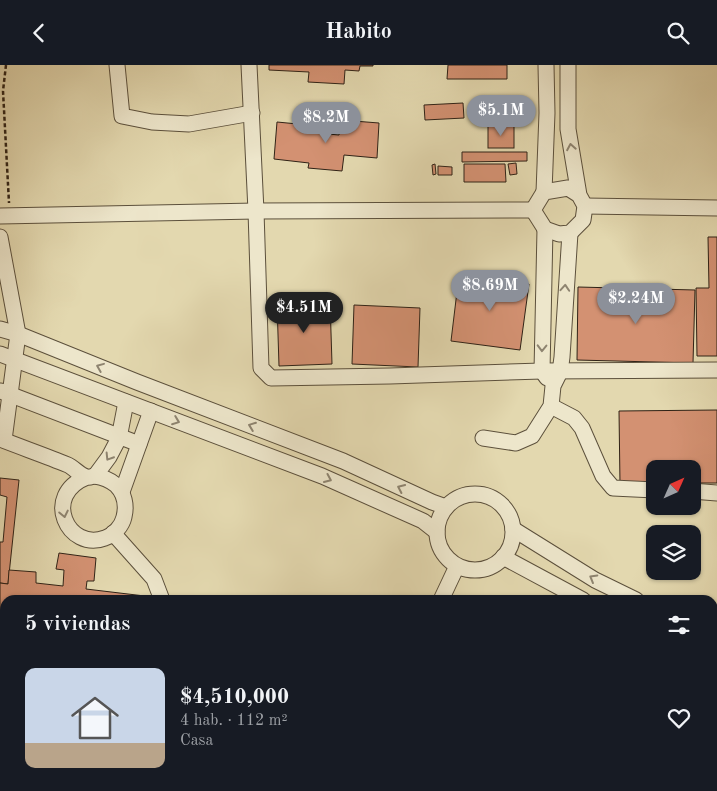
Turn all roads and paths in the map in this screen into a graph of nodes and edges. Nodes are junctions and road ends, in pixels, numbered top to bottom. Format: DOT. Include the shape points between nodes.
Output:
graph roads {
  1 [pos="6,65"];
  2 [pos="117,65"];
  3 [pos="249,65"];
  4 [pos="546,65"];
  5 [pos="568,65"];
  6 [pos="252,113"];
  7 [pos="544,192"];
  8 [pos="582,201"];
  9 [pos="717,208"];
  10 [pos="533,210"];
  11 [pos="256,211"];
  12 [pos="5,216"];
  13 [pos="545,229"];
  14 [pos="570,233"];
  15 [pos="0,237"];
  16 [pos="0,329"];
  17 [pos="18,334"];
  18 [pos="7,356"];
  19 [pos="717,370"];
  20 [pos="542,371"];
  21 [pos="560,372"];
  22 [pos="137,382"];
  23 [pos="554,387"];
  24 [pos="5,392"];
  25 [pos="129,403"];
  26 [pos="551,406"];
  27 [pos="151,411"];
  28 [pos="119,438"];
  29 [pos="483,438"];
  30 [pos="2,440"];
  31 [pos="139,445"];
  32 [pos="91,477"];
  33 [pos="646,489"];
  34 [pos="122,492"];
  35 [pos="701,492"];
  36 [pos="717,493"];
  37 [pos="446,507"];
  38 [pos="513,529"];
  39 [pos="437,532"];
  40 [pos="114,533"];
  41 [pos="503,557"];
  42 [pos="457,565"];
  43 [pos="160,595"];
  44 [pos="444,595"];
  45 [pos="574,595"];
  46 [pos="625,595"];
  1 -- 12 [label="path" via="3,91"];
  2 -- 6 [label="street" via="122,116 189,124"];
  3 -- 6 [label="street"];
  4 -- 7 [label="street" via="548,113"];
  8 -- 5 [label="street, one-way" via="568,129"];
  6 -- 11 [label="street"];
  7 -- 8 [label="street" via="568,187"];
  7 -- 10 [label="street"];
  8 -- 9 [label="street"];
  8 -- 14 [label="street" via="583,219"];
  10 -- 11 [label="street"];
  10 -- 13 [label="street"];
  11 -- 12 [label="street"];
  11 -- 20 [label="street" via="261,368 271,378"];
  13 -- 14 [label="street" via="559,234"];
  13 -- 20 [label="street, one-way"];
  21 -- 14 [label="street, one-way"];
  15 -- 17 [label="street"];
  16 -- 17 [label="street"];
  17 -- 18 [label="street"];
  22 -- 17 [label="street, one-way"];
  18 -- 24 [label="street"];
  18 -- 25 [label="street"];
  19 -- 21 [label="street"];
  20 -- 21 [label="street"];
  20 -- 23 [label="street"];
  21 -- 23 [label="street"];
  22 -- 25 [label="street"];
  37 -- 22 [label="street, one-way" via="343,461"];
  23 -- 26 [label="street"];
  24 -- 28 [label="street"];
  24 -- 30 [label="street"];
  25 -- 27 [label="street"];
  25 -- 28 [label="street"];
  26 -- 29 [label="street" via="532,436 516,443"];
  26 -- 33 [label="street" via="574,418 582,427 603,476 613,487"];
  27 -- 31 [label="street"];
  27 -- 39 [label="street, one-way" via="322,476 423,521"];
  28 -- 31 [label="street"];
  28 -- 32 [label="street, one-way" via="109,457"];
  30 -- 32 [label="street"];
  31 -- 34 [label="street"];
  32 -- 34 [label="street" via="106,479"];
  32 -- 40 [label="street, one-way" via="77,481 69,488 63,502 63,517 75,534 84,538 94,540"];
  34 -- 40 [label="street" via="126,510 120,527"];
  35 -- 36 [label="street"];
  37 -- 38 [label="street" via="456,499 481,495 502,506"];
  37 -- 39 [label="street"];
  38 -- 41 [label="street" via="509,549"];
  46 -- 38 [label="street, one-way"];
  39 -- 42 [label="street" via="442,551"];
  40 -- 43 [label="street" via="154,579"];
  41 -- 42 [label="street" via="482,569 469,570"];
  41 -- 45 [label="street"];
  42 -- 44 [label="street"];
}
